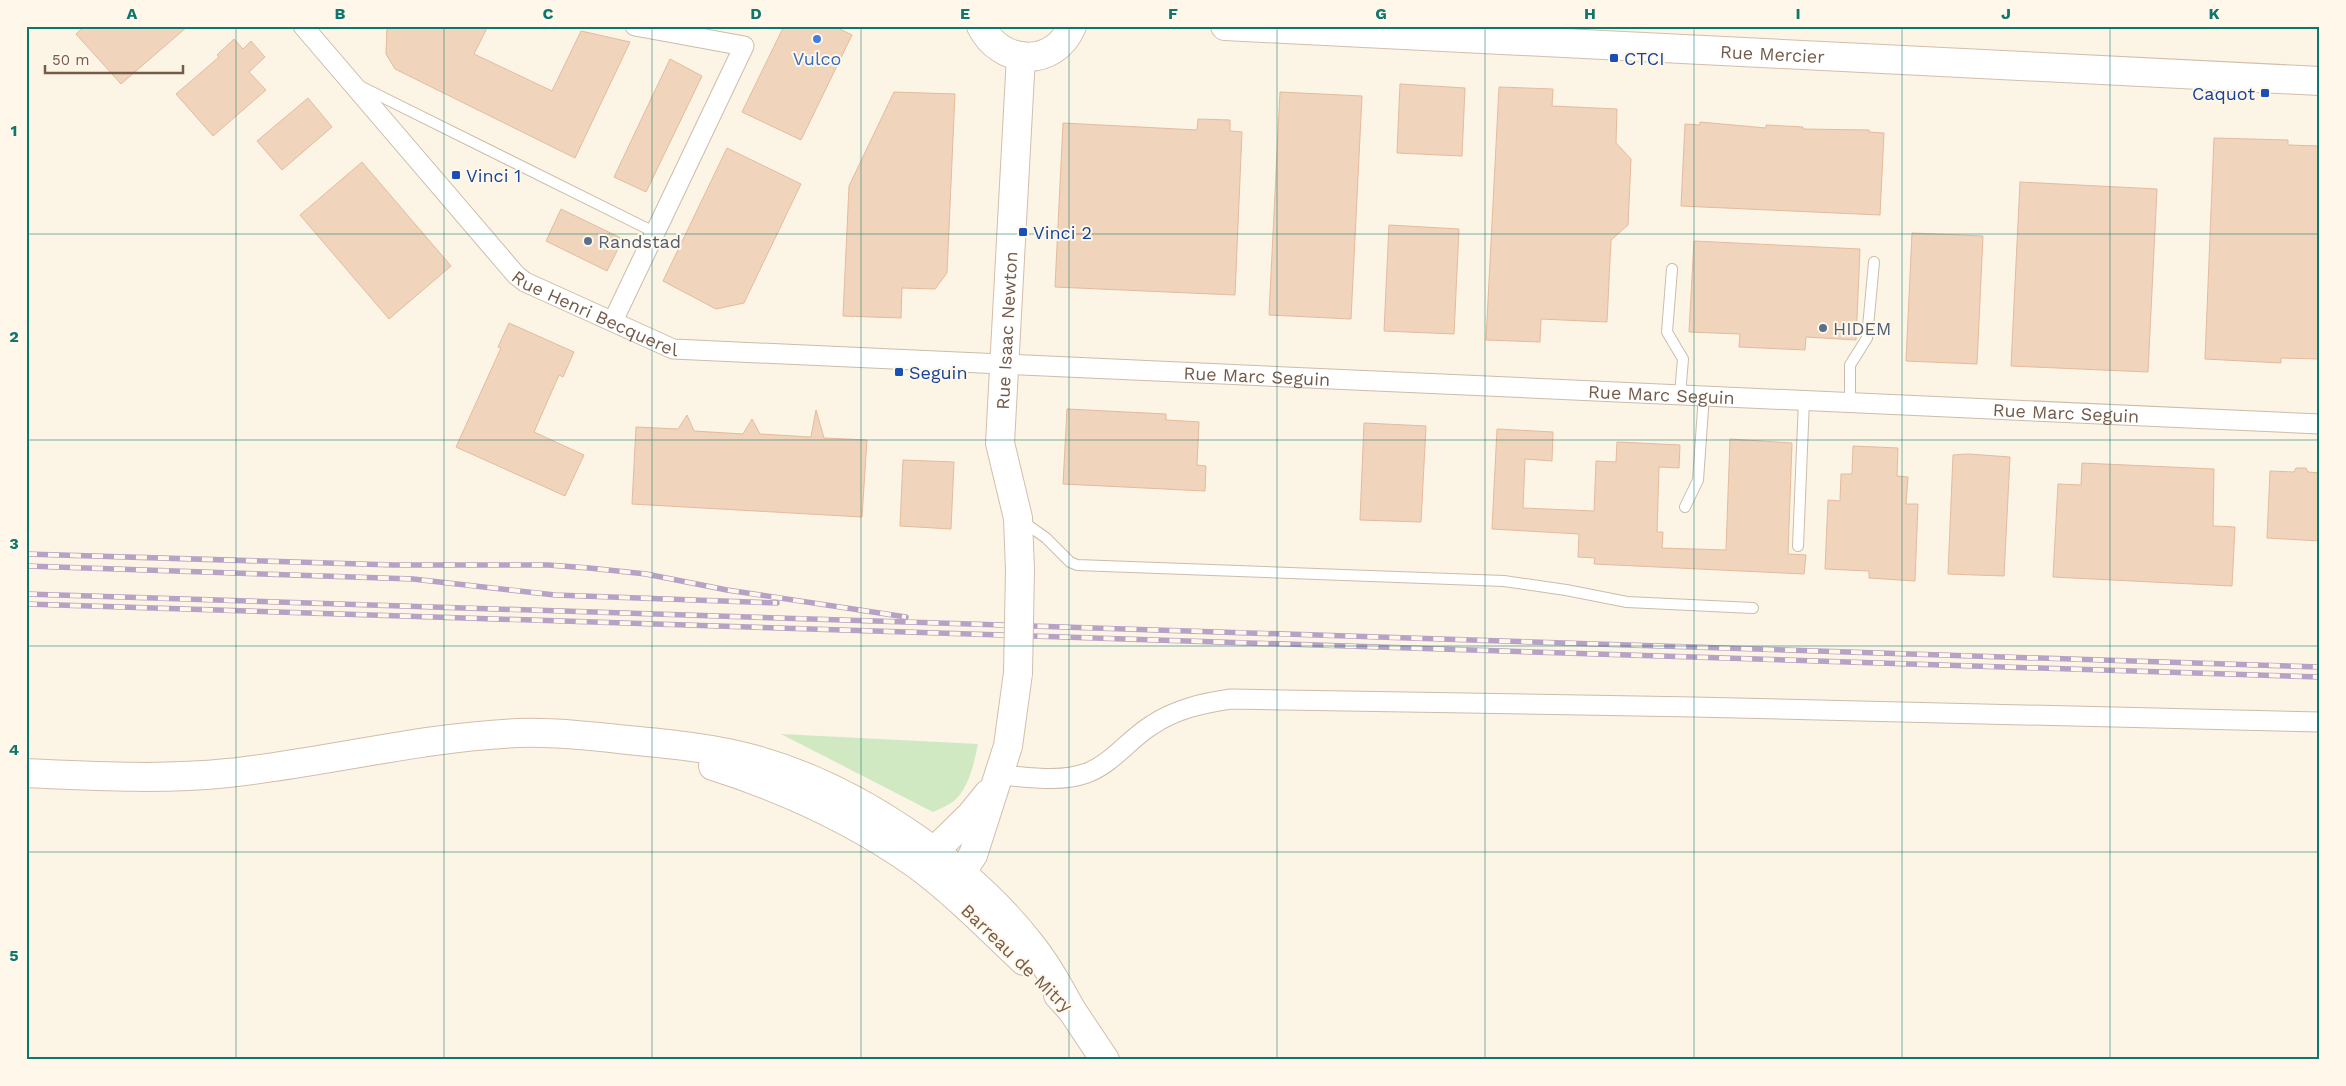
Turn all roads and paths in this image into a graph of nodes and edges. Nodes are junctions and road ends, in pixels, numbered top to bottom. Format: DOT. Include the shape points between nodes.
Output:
graph roads {
  1 [pos="303,26"];
  2 [pos="635,26"];
  3 [pos="981,26"];
  4 [pos="1072,26"];
  5 [pos="1224,26"];
  6 [pos="1021,56"];
  7 [pos="348,80"];
  8 [pos="2320,81"];
  9 [pos="654,232"];
  10 [pos="1874,262"];
  11 [pos="1672,269"];
  12 [pos="613,321"];
  13 [pos="1004,363"];
  14 [pos="1680,394"];
  15 [pos="1704,394"];
  16 [pos="1804,400"];
  17 [pos="1850,402"];
  18 [pos="2320,424"];
  19 [pos="1685,507"];
  20 [pos="1018,518"];
  21 [pos="1798,546"];
  22 [pos="1753,608"];
  23 [pos="2320,722"];
  24 [pos="26,773"];
  25 [pos="996,782"];
  26 [pos="926,859"];
  27 [pos="955,883"];
  28 [pos="1105,1060"];
  1 -- 7 [label="street, Rue Henri Becquerel"];
  2 -- 9 [label="street" via="744,46"];
  3 -- 6 [label="street" via="986,37 998,49"];
  4 -- 6 [label="street" via="1059,45 1046,53"];
  5 -- 8 [label="street, Rue Mercier"];
  6 -- 13 [label="street, Rue Isaac Newton"];
  7 -- 9 [label="lane"];
  7 -- 12 [label="street, Rue Henri Becquerel" via="516,276"];
  9 -- 12 [label="street"];
  10 -- 17 [label="lane" via="1867,338 1850,365"];
  11 -- 14 [label="lane" via="1667,332 1683,359"];
  12 -- 13 [label="street, Rue Henri Becquerel" via="673,349"];
  13 -- 14 [label="street, Rue Marc Seguin"];
  13 -- 20 [label="street, Rue Isaac Newton" via="1000,443"];
  14 -- 15 [label="street, Rue Marc Seguin"];
  15 -- 16 [label="street, Rue Marc Seguin"];
  15 -- 19 [label="lane" via="1698,480"];
  16 -- 17 [label="street, Rue Marc Seguin"];
  16 -- 21 [label="lane"];
  17 -- 18 [label="street, Rue Marc Seguin"];
  20 -- 22 [label="lane" via="1077,565 1504,581 1627,602"];
  20 -- 25 [label="street, Rue Isaac Newton, bridge" via="1018,673 1012,727"];
  23 -- 25 [label="street" via="1232,699 1204,703 1166,717 1151,725 1102,766 1086,773 1062,779"];
  24 -- 26 [label="street, Barreau de Mitry" via="195,776 460,737 521,733 618,739 742,775"];
  25 -- 26 [label="street" via="971,815"];
  25 -- 27 [label="street, Rue Isaac Newton" via="973,855"];
  26 -- 27 [label="street, Barreau de Mitry"];
  27 -- 28 [label="street, Barreau de Mitry" via="1071,1009"];
}
